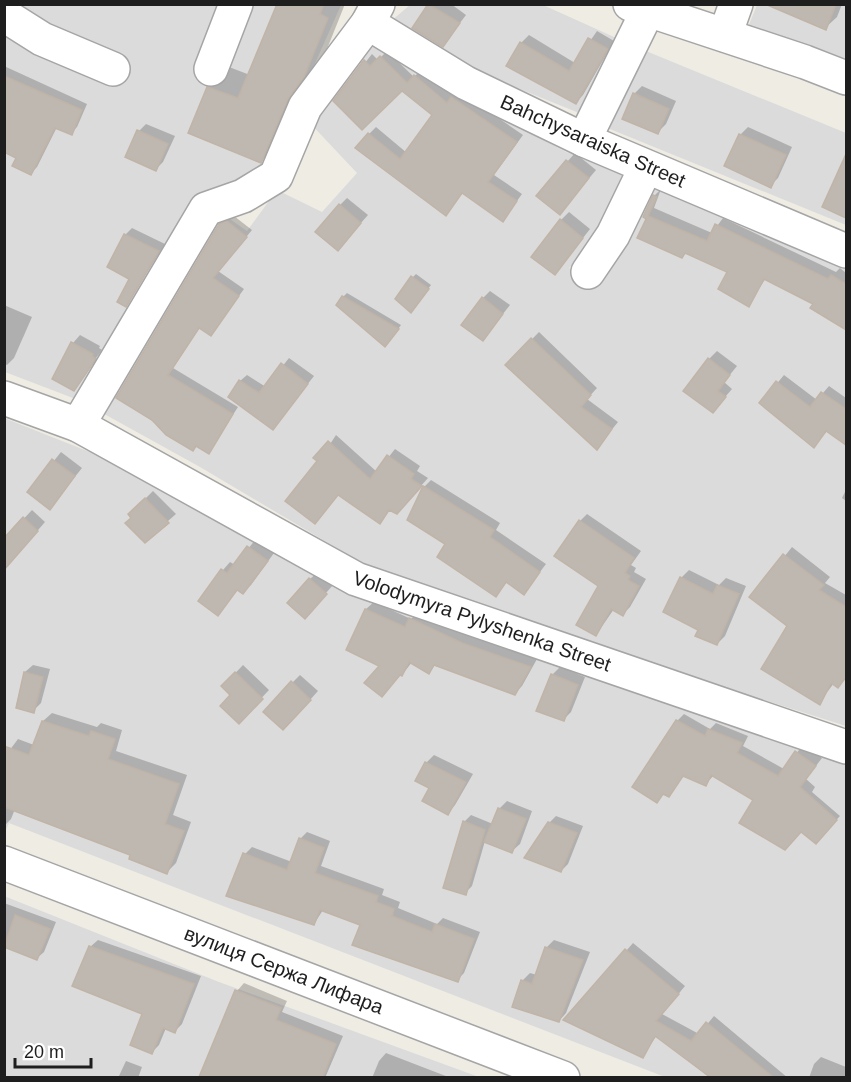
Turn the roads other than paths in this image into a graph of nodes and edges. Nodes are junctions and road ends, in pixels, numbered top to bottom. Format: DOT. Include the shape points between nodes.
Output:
graph roads {
  1 [pos="236,4"];
  2 [pos="736,4"];
  3 [pos="639,8"];
  4 [pos="373,14"];
  5 [pos="4,15"];
  6 [pos="725,35"];
  7 [pos="112,69"];
  8 [pos="211,69"];
  9 [pos="846,78"];
  10 [pos="584,140"];
  11 [pos="646,167"];
  12 [pos="846,251"];
  13 [pos="588,272"];
  14 [pos="4,398"];
  15 [pos="78,425"];
  16 [pos="846,747"];
  17 [pos="4,864"];
  18 [pos="563,1077"];
  1 -- 8 [label="street"];
  2 -- 6 [label="street"];
  3 -- 6 [label="street"];
  3 -- 10 [label="street"];
  4 -- 10 [label="street, Bahchysaraiska Street" via="466,83"];
  4 -- 15 [label="street" via="305,107 276,176 243,196 206,209"];
  5 -- 7 [label="street" via="42,39"];
  6 -- 9 [label="street"];
  10 -- 11 [label="street, Bahchysaraiska Street"];
  11 -- 12 [label="street, Bahchysaraiska Street"];
  11 -- 13 [label="street" via="613,235"];
  14 -- 15 [label="street, Volodymyra Pylyshenka Street"];
  15 -- 16 [label="street, Volodymyra Pylyshenka Street" via="356,579"];
  17 -- 18 [label="street, вулиця Сержа Лифара"];
}
